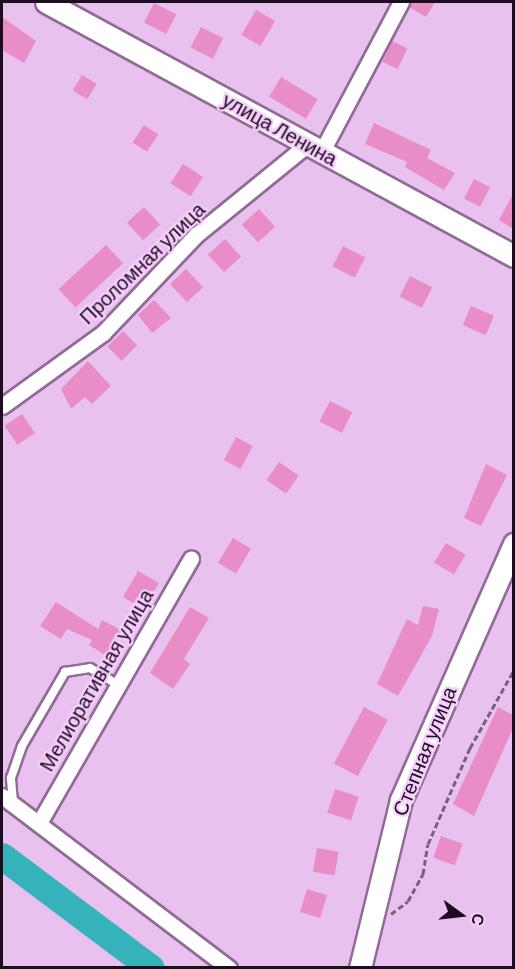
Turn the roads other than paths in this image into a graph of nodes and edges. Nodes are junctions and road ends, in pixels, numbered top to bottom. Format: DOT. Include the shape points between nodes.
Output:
graph roads {
  1 [pos="401,2"];
  2 [pos="54,3"];
  3 [pos="315,147"];
  4 [pos="513,256"];
  5 [pos="2,406"];
  6 [pos="513,544"];
  7 [pos="190,558"];
  8 [pos="118,685"];
  9 [pos="7,799"];
  10 [pos="39,823"];
  11 [pos="363,946"];
  12 [pos="229,968"];
  13 [pos="360,968"];
  14 [pos="366,968"];
  1 -- 3 [label="street, Проломная улица"];
  2 -- 3 [label="street, улица Ленина"];
  3 -- 4 [label="street, улица Ленина"];
  3 -- 5 [label="street, Проломная улица" via="196,235 103,333"];
  6 -- 11 [label="street, Степная улица" via="401,800"];
  7 -- 8 [label="street, Мелиоративная улица"];
  8 -- 9 [label="lane" via="90,668 65,672 22,746"];
  8 -- 10 [label="street, Мелиоративная улица"];
  9 -- 10 [label="street"];
  10 -- 12 [label="street"];
  11 -- 13 [label="street, Степная улица"];
  11 -- 14 [label="lane"];
}
